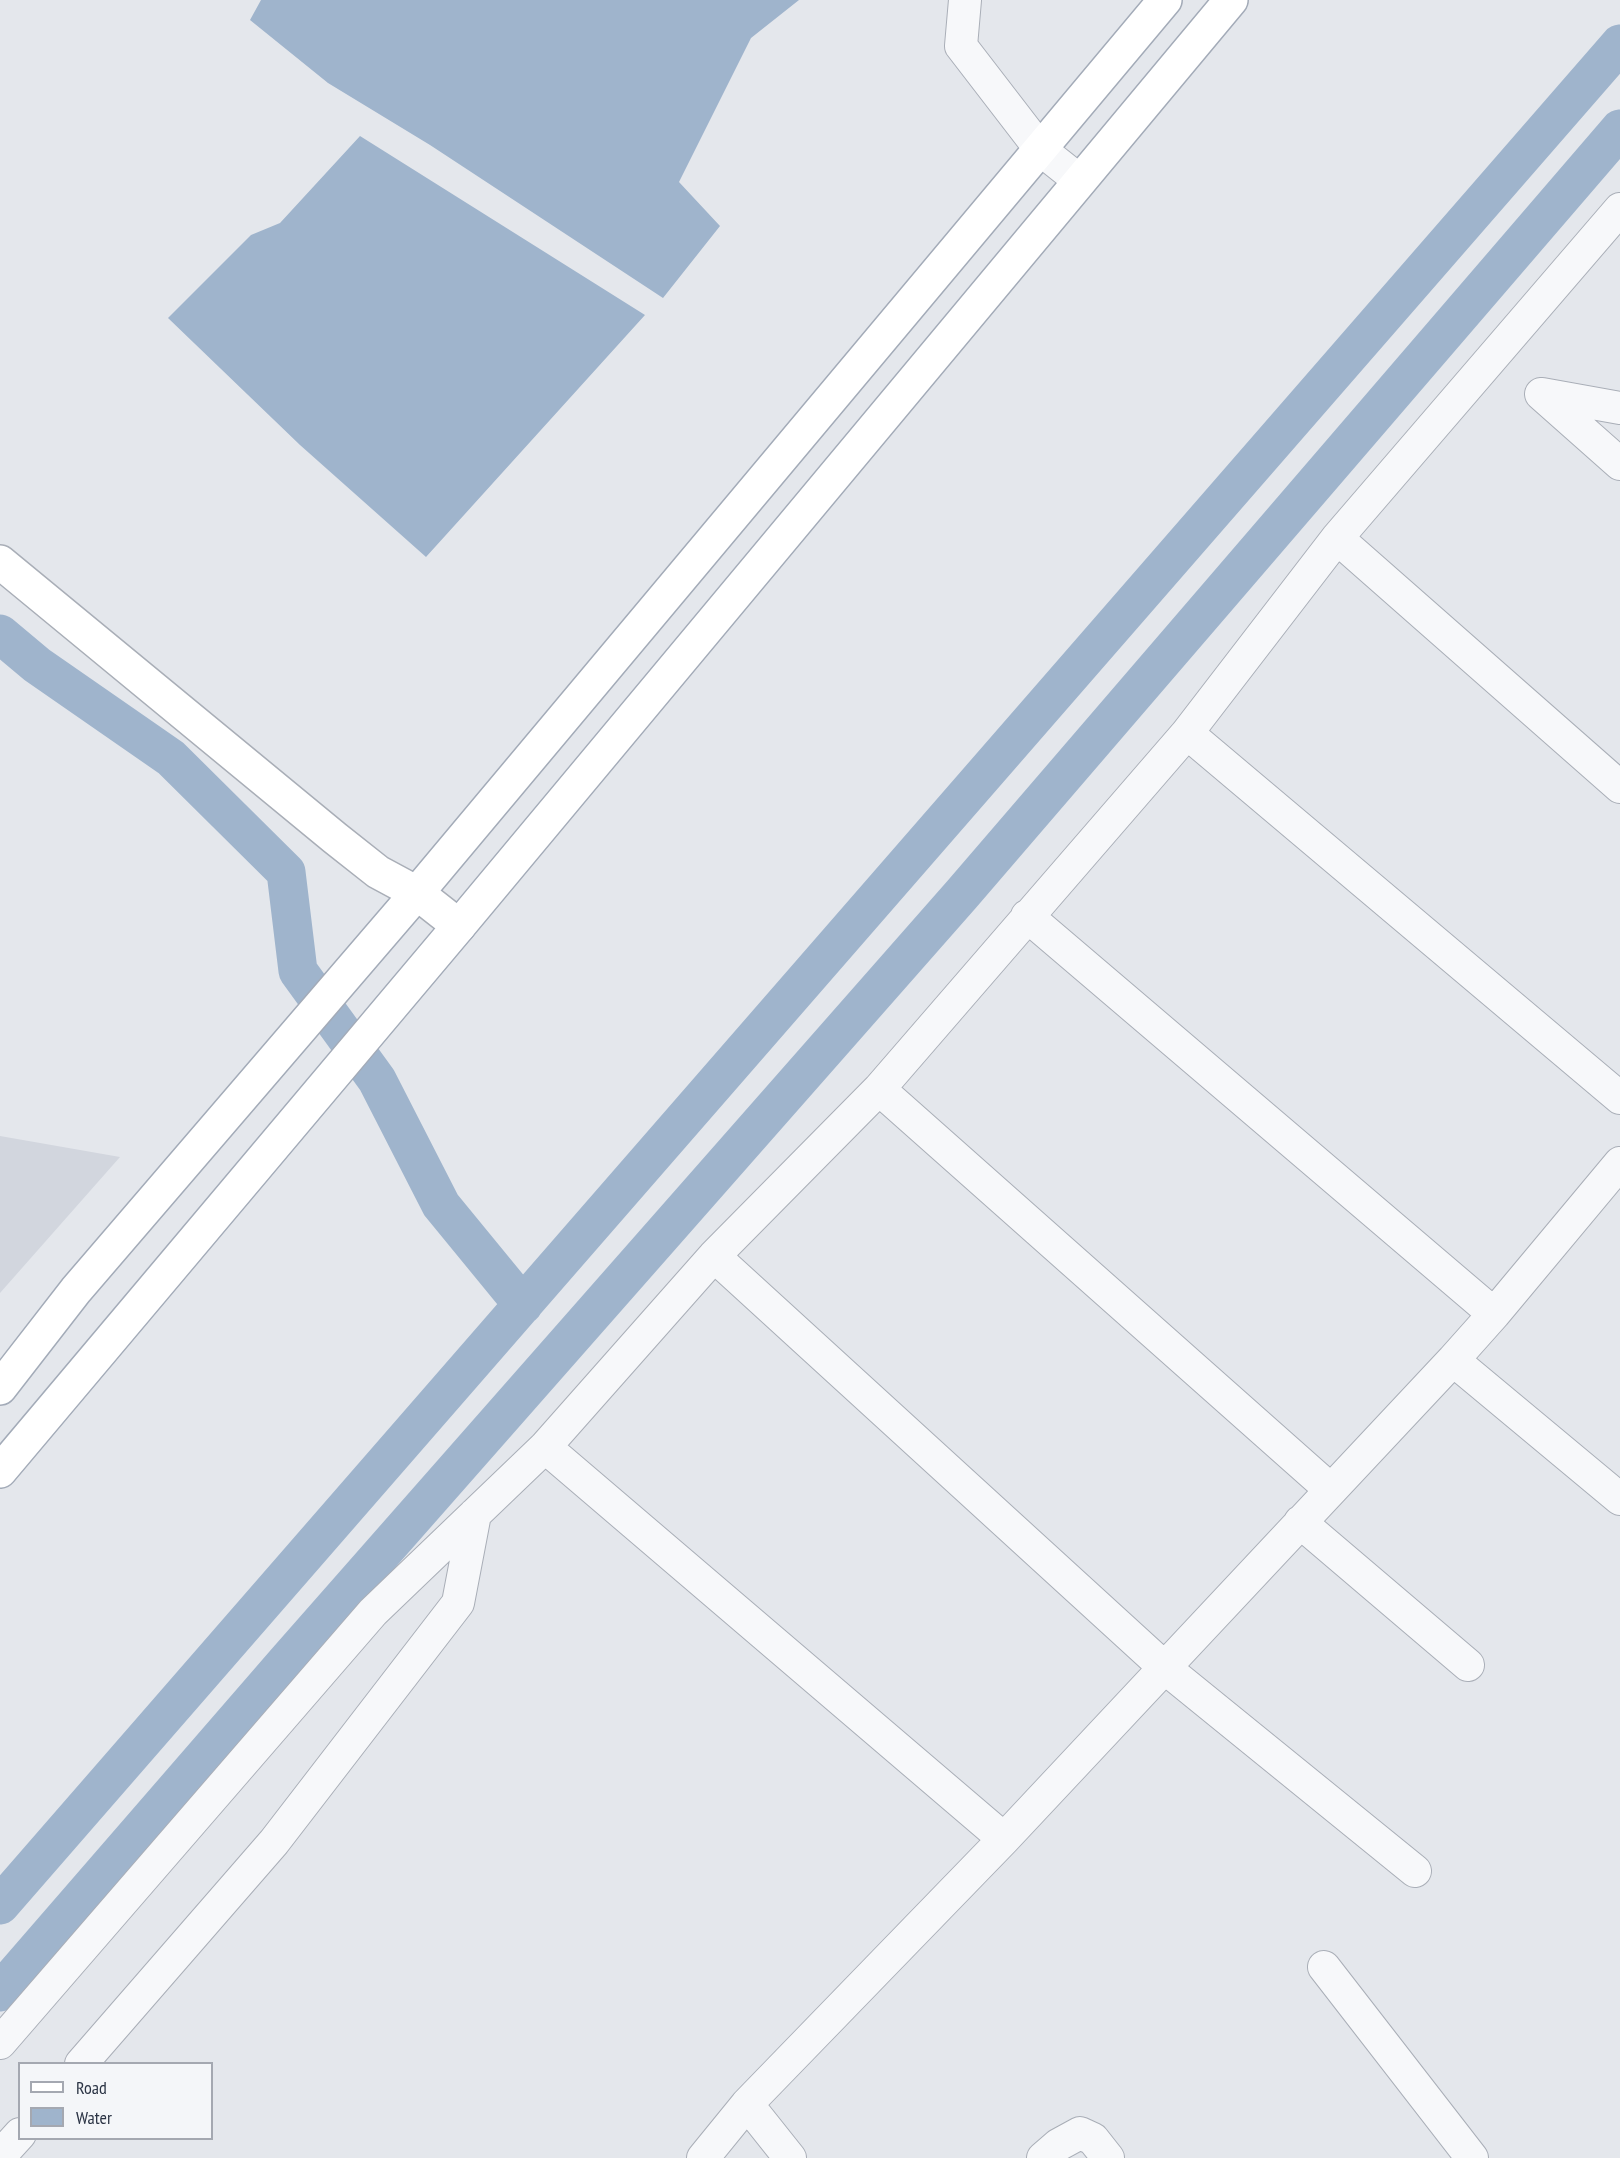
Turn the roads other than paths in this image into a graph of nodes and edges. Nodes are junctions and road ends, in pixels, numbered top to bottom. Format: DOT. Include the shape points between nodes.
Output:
graph roads {
  1 [pos="965,0"];
  2 [pos="1165,0"];
  3 [pos="1231,0"];
  4 [pos="1041,150"];
  5 [pos="1080,181"];
  6 [pos="1620,209"];
  7 [pos="1620,408"];
  8 [pos="1620,464"];
  9 [pos="1337,538"];
  10 [pos="0,562"];
  11 [pos="1187,733"];
  12 [pos="1620,787"];
  13 [pos="417,893"];
  14 [pos="1027,916"];
  15 [pos="459,926"];
  16 [pos="879,1089"];
  17 [pos="1620,1098"];
  18 [pos="1617,1172"];
  19 [pos="714,1256"];
  20 [pos="1494,1314"];
  21 [pos="1453,1360"];
  22 [pos="5,1375"];
  23 [pos="545,1447"];
  24 [pos="0,1471"];
  25 [pos="1331,1490"];
  26 [pos="1620,1499"];
  27 [pos="475,1514"];
  28 [pos="1300,1522"];
  29 [pos="1468,1665"];
  30 [pos="1165,1668"];
  31 [pos="1004,1839"];
  32 [pos="1415,1871"];
  33 [pos="1324,1967"];
  34 [pos="0,2043"];
  35 [pos="83,2062"];
  36 [pos="747,2104"];
  37 [pos="18,2136"];
  38 [pos="0,2156"];
  39 [pos="704,2158"];
  40 [pos="790,2158"];
  41 [pos="1043,2158"];
  42 [pos="1107,2158"];
  43 [pos="1472,2158"];
  1 -- 4 [label="street" via="961,46"];
  2 -- 4 [label="main road"];
  3 -- 5 [label="main road"];
  4 -- 5 [label="street"];
  4 -- 13 [label="main road"];
  5 -- 15 [label="main road"];
  6 -- 9 [label="street"];
  7 -- 8 [label="street" via="1541,394"];
  9 -- 11 [label="street"];
  9 -- 12 [label="street"];
  10 -- 13 [label="main road" via="334,838 378,872"];
  11 -- 14 [label="street"];
  11 -- 17 [label="street"];
  13 -- 15 [label="main road"];
  13 -- 22 [label="main road"];
  14 -- 16 [label="street"];
  14 -- 20 [label="street"];
  15 -- 24 [label="main road"];
  16 -- 19 [label="street"];
  16 -- 25 [label="street"];
  18 -- 20 [label="street"];
  19 -- 23 [label="street"];
  19 -- 30 [label="street"];
  20 -- 21 [label="street"];
  21 -- 25 [label="street"];
  21 -- 26 [label="street"];
  23 -- 27 [label="street"];
  23 -- 31 [label="street"];
  25 -- 28 [label="street"];
  27 -- 34 [label="street" via="373,1612"];
  27 -- 35 [label="street" via="458,1603 274,1842"];
  28 -- 29 [label="street"];
  28 -- 30 [label="street"];
  30 -- 31 [label="street"];
  30 -- 32 [label="street"];
  31 -- 36 [label="street"];
  33 -- 43 [label="street"];
  36 -- 39 [label="street"];
  36 -- 40 [label="street"];
  37 -- 38 [label="street"];
  41 -- 42 [label="street" via="1080,2133 1093,2139"];
}
